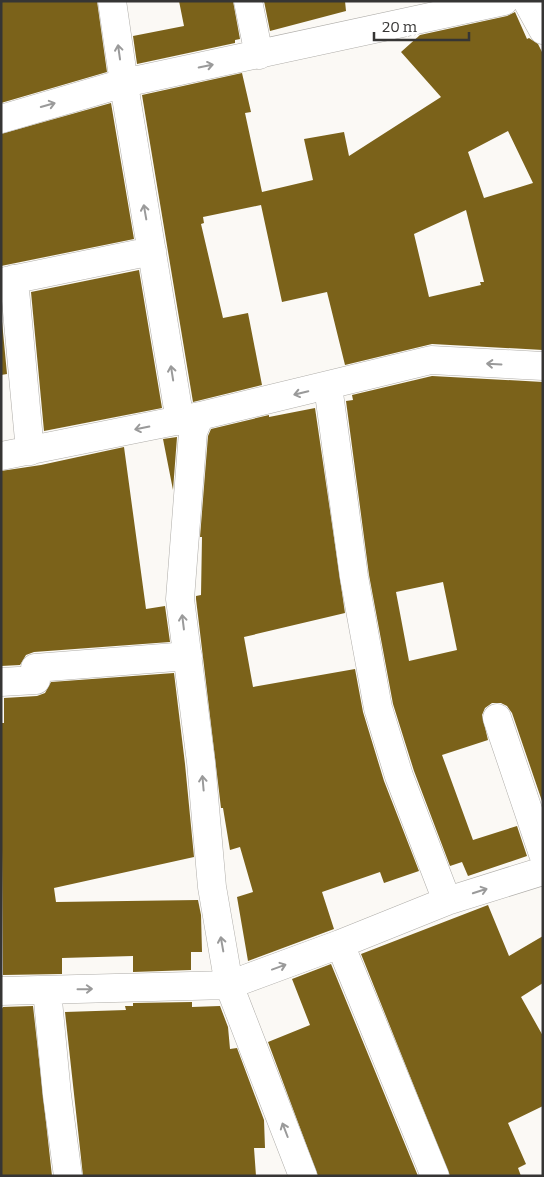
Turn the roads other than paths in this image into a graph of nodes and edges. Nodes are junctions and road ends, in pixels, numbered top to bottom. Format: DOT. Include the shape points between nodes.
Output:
graph roads {
  1 [pos="112,1"];
  2 [pos="248,1"];
  3 [pos="504,1"];
  4 [pos="527,1"];
  5 [pos="543,30"];
  6 [pos="259,55"];
  7 [pos="124,83"];
  8 [pos="1,119"];
  9 [pos="152,252"];
  10 [pos="8,280"];
  11 [pos="543,366"];
  12 [pos="328,386"];
  13 [pos="190,419"];
  14 [pos="30,451"];
  15 [pos="1,456"];
  16 [pos="188,656"];
  17 [pos="1,682"];
  18 [pos="496,718"];
  19 [pos="540,872"];
  20 [pos="447,902"];
  21 [pos="340,944"];
  22 [pos="229,985"];
  23 [pos="47,990"];
  24 [pos="1,991"];
  25 [pos="68,1176"];
  26 [pos="303,1176"];
  27 [pos="435,1176"];
  7 -- 1 [label="street, one-way"];
  2 -- 6 [label="street"];
  3 -- 6 [label="street"];
  4 -- 5 [label="street"];
  7 -- 6 [label="street, one-way"];
  8 -- 7 [label="street, one-way"];
  9 -- 7 [label="street, one-way"];
  9 -- 10 [label="street"];
  13 -- 9 [label="street, one-way"];
  10 -- 14 [label="street"];
  11 -- 12 [label="street, one-way" via="431,360"];
  12 -- 13 [label="street, one-way"];
  12 -- 20 [label="street" via="354,577 378,708 399,776"];
  13 -- 14 [label="street, one-way"];
  16 -- 13 [label="street, one-way" via="180,599 193,432"];
  14 -- 15 [label="street"];
  16 -- 17 [label="street" via="35,668 36,680"];
  22 -- 16 [label="street, one-way" via="212,887"];
  18 -- 19 [label="street"];
  20 -- 19 [label="street, one-way"];
  20 -- 21 [label="street"];
  22 -- 21 [label="street, one-way"];
  21 -- 27 [label="street"];
  23 -- 22 [label="street, one-way"];
  26 -- 22 [label="street, one-way"];
  23 -- 24 [label="street"];
  23 -- 25 [label="street"];
}
